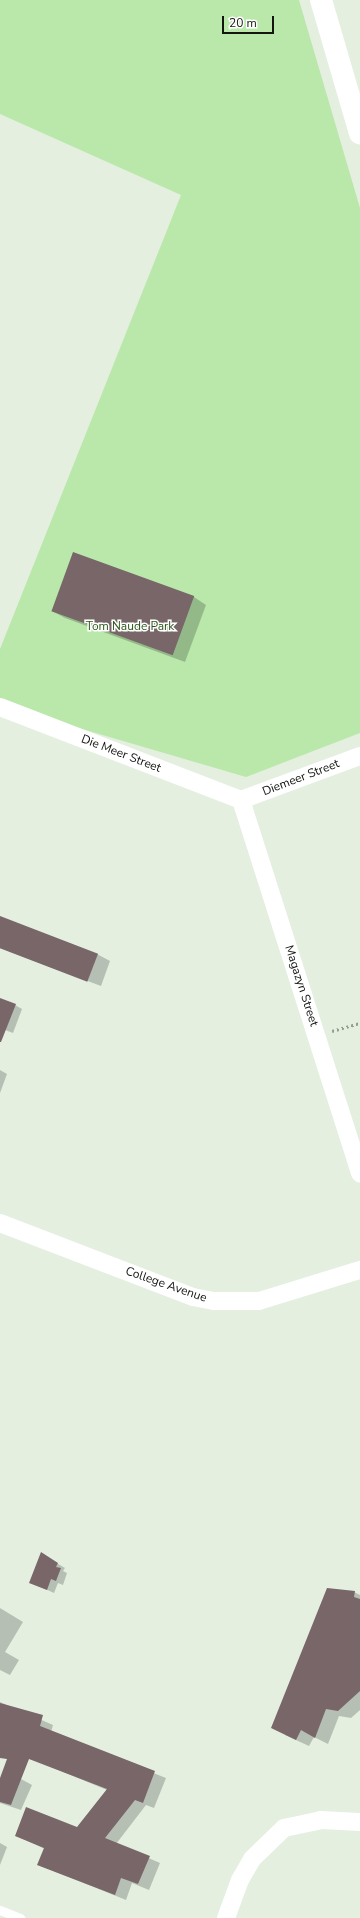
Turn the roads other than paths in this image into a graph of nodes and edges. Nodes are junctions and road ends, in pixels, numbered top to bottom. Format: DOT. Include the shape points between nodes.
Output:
graph roads {
  1 [pos="321,0"];
  2 [pos="360,133"];
  3 [pos="0,707"];
  4 [pos="360,756"];
  5 [pos="241,800"];
  6 [pos="360,1170"];
  7 [pos="0,1224"];
  8 [pos="360,1270"];
  9 [pos="360,1822"];
  10 [pos="0,1910"];
  11 [pos="20,1918"];
  12 [pos="226,1918"];
  1 -- 2 [label="street"];
  3 -- 5 [label="street, Die Meer Street"];
  4 -- 5 [label="street, Diemeer Street"];
  5 -- 6 [label="street, Magazyn Street"];
  7 -- 8 [label="street, College Avenue" via="193,1297 214,1302 258,1301"];
  9 -- 12 [label="street" via="321,1820 284,1828 252,1859 240,1880"];
  10 -- 11 [label="lane"];
}
